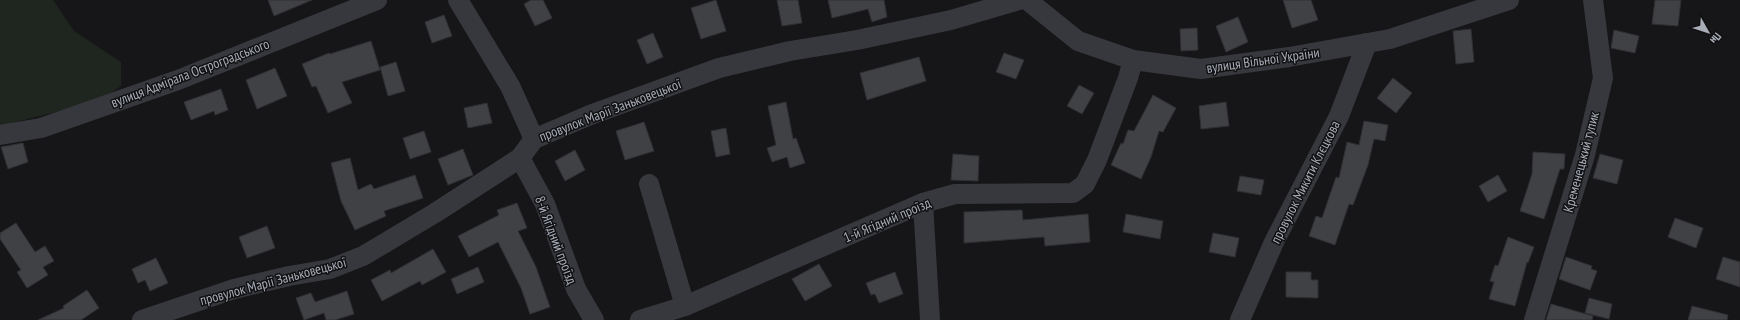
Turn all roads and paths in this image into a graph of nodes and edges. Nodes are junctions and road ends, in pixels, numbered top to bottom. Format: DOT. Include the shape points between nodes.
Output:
graph roads {
  1 [pos="377,0"];
  2 [pos="458,0"];
  3 [pos="1019,0"];
  4 [pos="1027,0"];
  5 [pos="1509,0"];
  6 [pos="1593,0"];
  7 [pos="1367,43"];
  8 [pos="1133,60"];
  9 [pos="0,135"];
  10 [pos="534,139"];
  11 [pos="520,158"];
  12 [pos="649,184"];
  13 [pos="922,203"];
  14 [pos="685,306"];
  15 [pos="189,312"];
  16 [pos="142,320"];
  17 [pos="594,320"];
  18 [pos="640,320"];
  19 [pos="930,320"];
  20 [pos="1240,320"];
  21 [pos="1534,320"];
  1 -- 9 [label="street, вулиця Адмірала Остроградського" via="170,82 41,128"];
  2 -- 10 [label="street" via="510,86"];
  3 -- 10 [label="street, провулок Марії Заньковецької" via="950,20 790,51 719,68 590,115"];
  4 -- 8 [label="street, вулиця Вільної України" via="1078,41"];
  5 -- 7 [label="street, вулиця Вільної України" via="1390,39"];
  6 -- 21 [label="street, Кременецький тупик" via="1603,78 1585,155"];
  7 -- 8 [label="street, вулиця Вільної України" via="1201,69"];
  7 -- 20 [label="street, провулок Микити Клєцкова" via="1339,116 1274,242"];
  8 -- 13 [label="street, 1-й Ягідний проїзд" via="1097,160 1085,184 1073,193 955,194"];
  10 -- 11 [label="street, провулок Марії Заньковецької"];
  11 -- 15 [label="street, провулок Марії Заньковецької" via="363,256 330,269 234,289"];
  11 -- 17 [label="street, 8-й Ягідний проїзд" via="545,204 576,289"];
  12 -- 14 [label="street"];
  13 -- 14 [label="street, 1-й Ягідний проїзд"];
  13 -- 19 [label="street"];
  14 -- 18 [label="street, 1-й Ягідний проїзд"];
  15 -- 16 [label="street, провулок Марії Заньковецької"];
}
